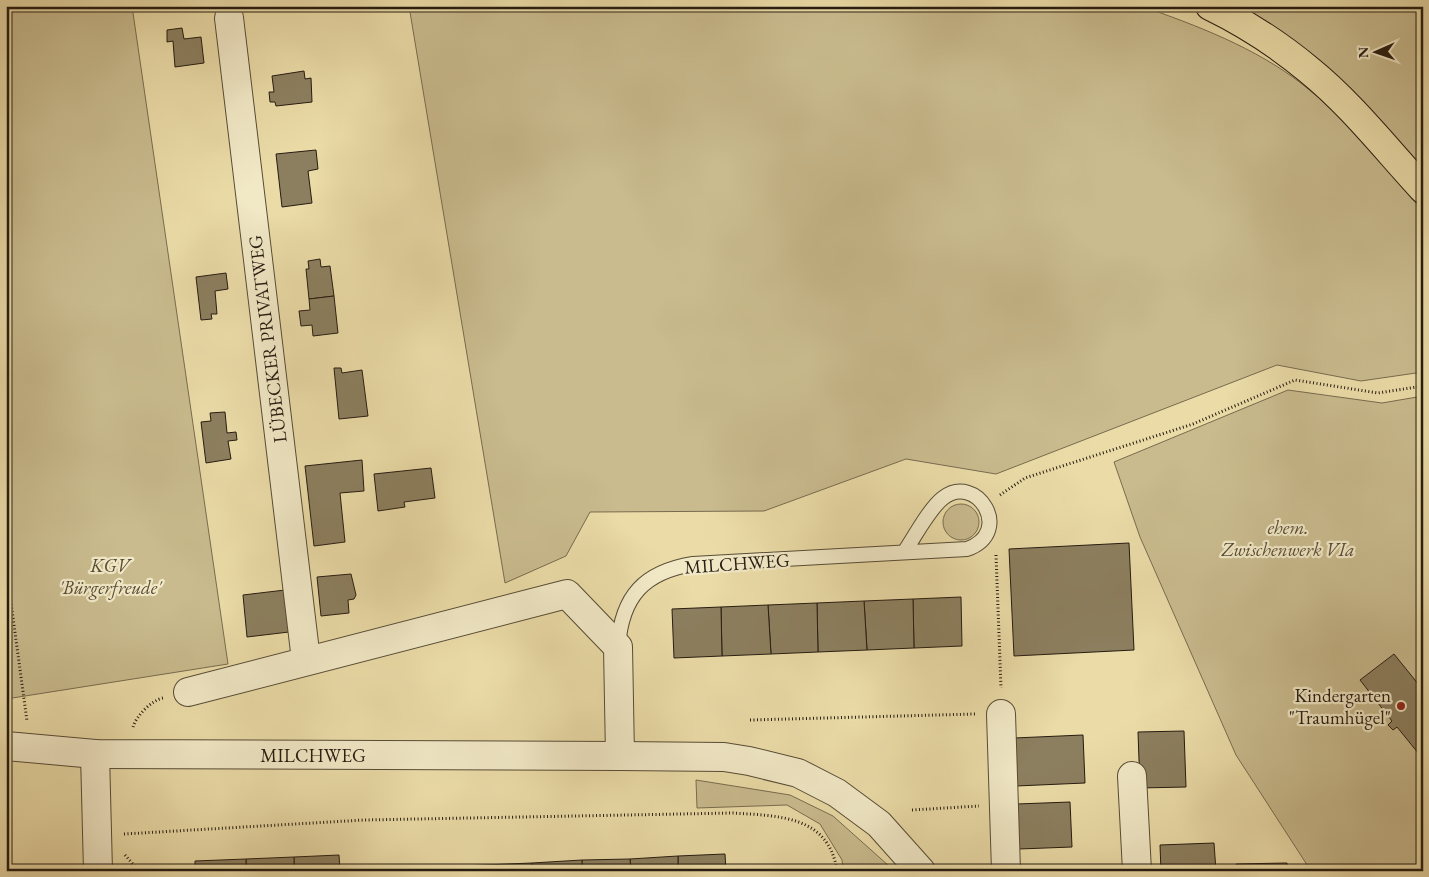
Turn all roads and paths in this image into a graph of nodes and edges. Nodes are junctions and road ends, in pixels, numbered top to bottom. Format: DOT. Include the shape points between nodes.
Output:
graph roads {
  1 [pos="1210,6"];
  2 [pos="229,18"];
  3 [pos="1423,189"];
  4 [pos="1423,386"];
  5 [pos="986,506"];
  6 [pos="984,538"];
  7 [pos="905,551"];
  8 [pos="6,566"];
  9 [pos="618,647"];
  10 [pos="306,660"];
  11 [pos="188,692"];
  12 [pos="1002,714"];
  13 [pos="750,720"];
  14 [pos="18,747"];
  15 [pos="95,754"];
  16 [pos="127,754"];
  17 [pos="620,756"];
  18 [pos="1132,776"];
  19 [pos="1004,804"];
  20 [pos="912,810"];
  21 [pos="120,834"];
  22 [pos="98,871"];
  23 [pos="837,871"];
  24 [pos="921,871"];
  25 [pos="1006,871"];
  26 [pos="1137,871"];
  1 -- 3 [label="highway" via="1255,31 1310,70"];
  2 -- 10 [label="street, LÜBECKER PRIVATWEG"];
  4 -- 5 [label="path" via="1378,393 1295,380 1193,424 1025,478"];
  5 -- 6 [label="lane" via="990,522"];
  5 -- 7 [label="lane" via="967,493 945,496"];
  6 -- 7 [label="lane, MILCHWEG" via="973,547 962,550"];
  6 -- 12 [label="path" via="996,556"];
  7 -- 9 [label="lane, MILCHWEG" via="693,564 664,570 645,581 630,601 622,617"];
  8 -- 14 [label="path"];
  9 -- 10 [label="street" via="567,594"];
  9 -- 17 [label="street, MILCHWEG"];
  10 -- 11 [label="street"];
  11 -- 16 [label="path" via="158,699 135,720"];
  12 -- 13 [label="path"];
  12 -- 19 [label="street"];
  14 -- 15 [label="street, MILCHWEG"];
  15 -- 16 [label="street, MILCHWEG"];
  15 -- 22 [label="street"];
  16 -- 17 [label="street, MILCHWEG"];
  17 -- 24 [label="street, MILCHWEG" via="724,757 774,765 798,773 837,793 873,820"];
  18 -- 26 [label="street"];
  19 -- 20 [label="path"];
  19 -- 25 [label="street"];
  21 -- 23 [label="path" via="364,820 733,813 791,819 810,827 825,840"];
}
